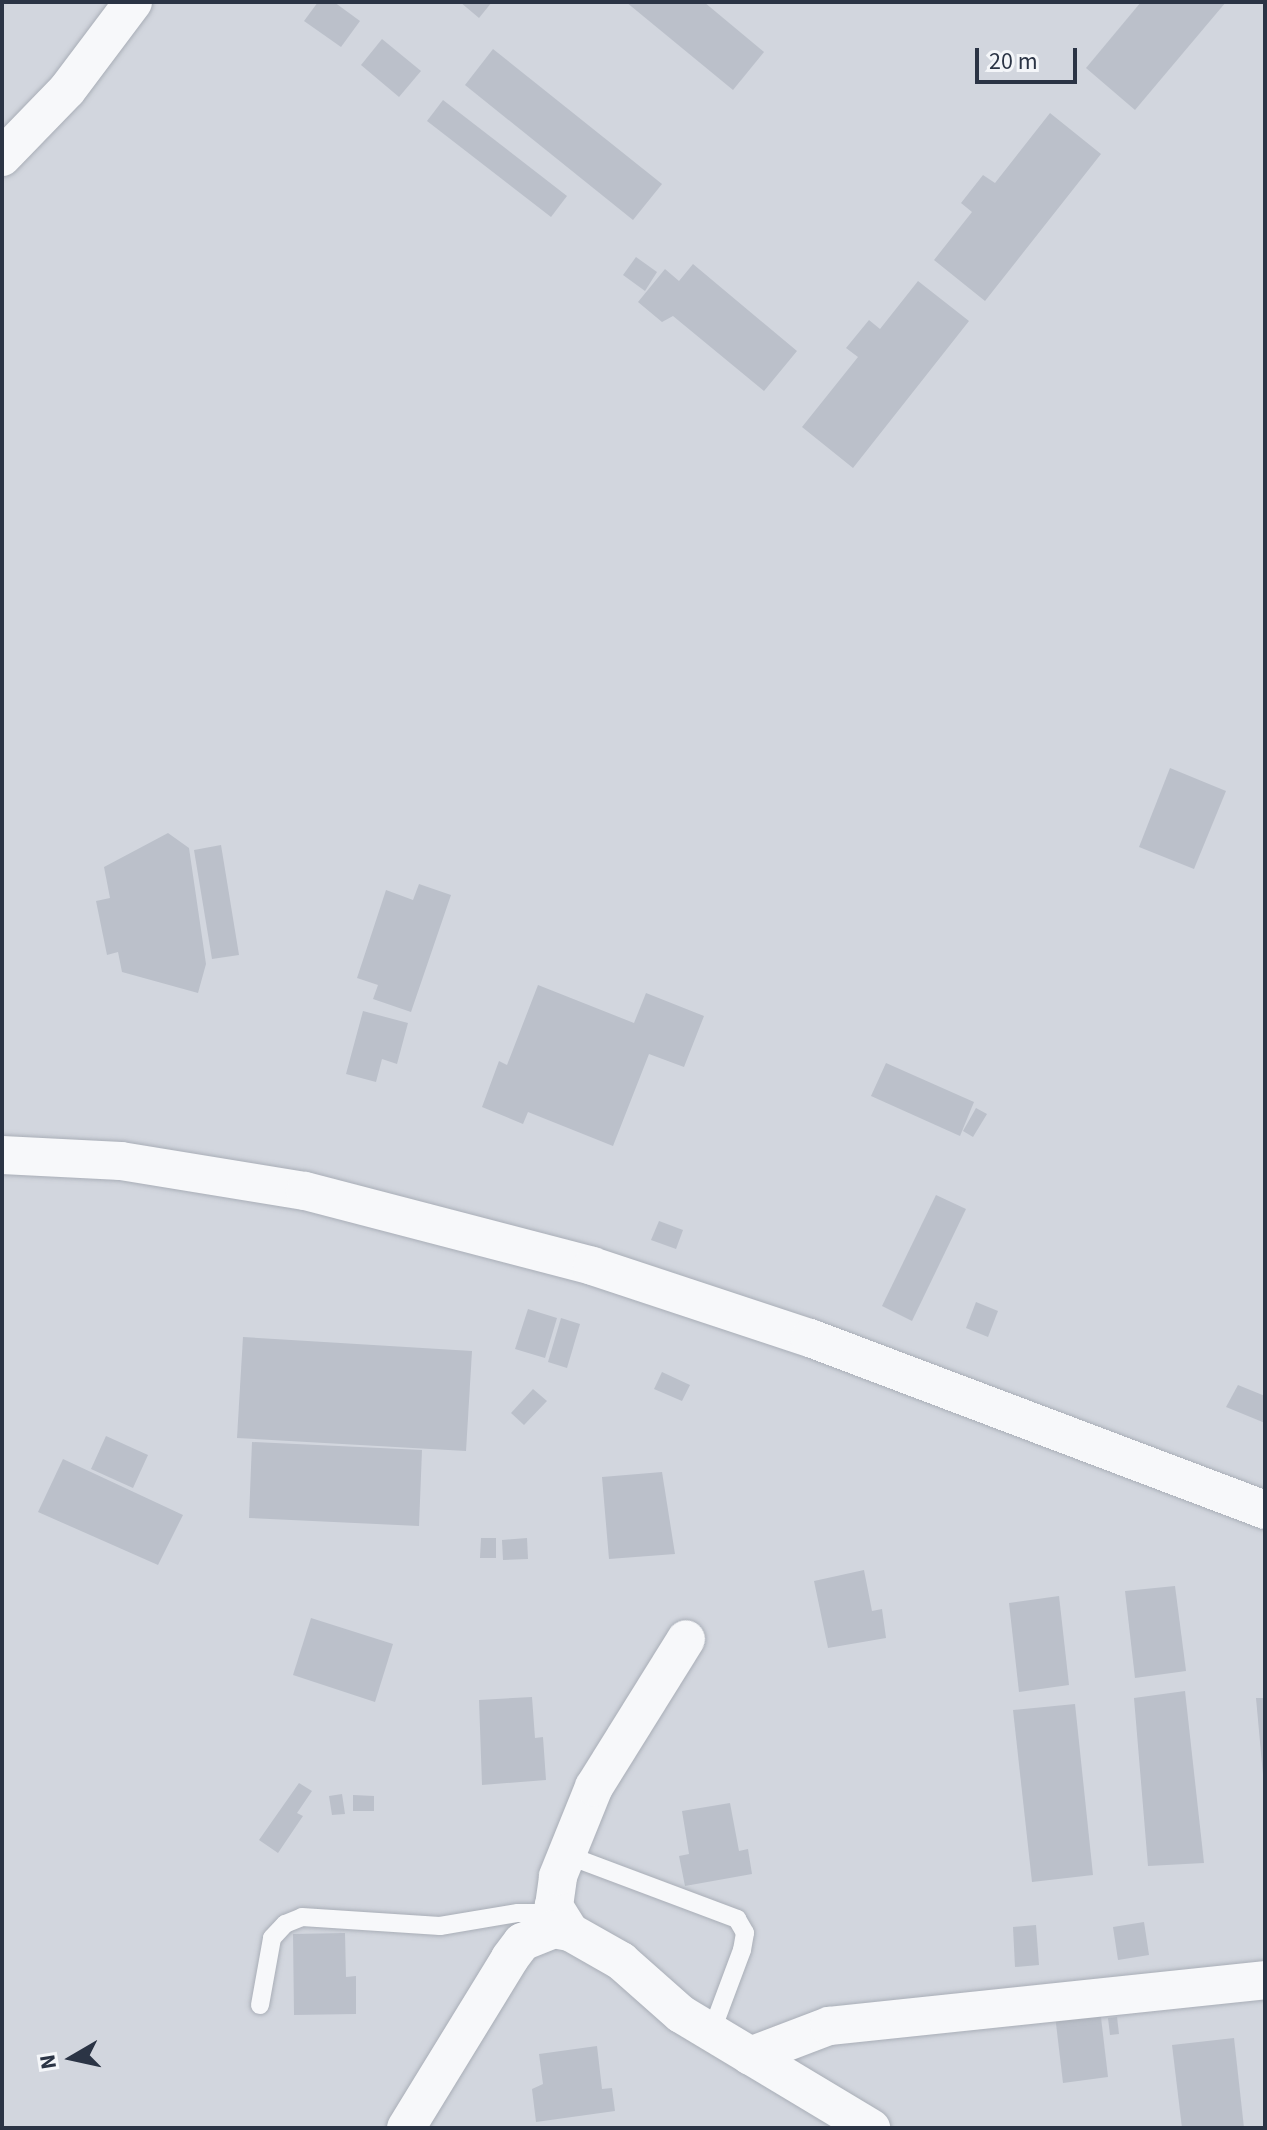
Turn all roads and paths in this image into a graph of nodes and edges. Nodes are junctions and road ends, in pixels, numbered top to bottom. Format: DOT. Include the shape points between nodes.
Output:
graph roads {
  1 [pos="133,2"];
  2 [pos="2,157"];
  3 [pos="2,1155"];
  4 [pos="1265,1510"];
  5 [pos="686,1639"];
  6 [pos="567,1855"];
  7 [pos="570,1932"];
  8 [pos="1265,1980"];
  9 [pos="260,2005"];
  10 [pos="711,2033"];
  11 [pos="750,2056"];
  12 [pos="406,2128"];
  13 [pos="871,2128"];
  1 -- 2 [label="street" via="67,90"];
  3 -- 4 [label="street" via="121,1161 305,1191 592,1266 810,1338"];
  5 -- 6 [label="street" via="594,1787"];
  6 -- 7 [label="street" via="553,1892 559,1919"];
  6 -- 10 [label="lane" via="737,1919 745,1933 742,1950"];
  7 -- 9 [label="lane" via="535,1913 440,1926 302,1917 285,1924 272,1938"];
  7 -- 10 [label="street" via="642,1975 681,2014"];
  7 -- 12 [label="street" via="540,1932 522,1942"];
  8 -- 11 [label="street" via="829,2026"];
  10 -- 11 [label="street"];
  11 -- 13 [label="street"];
}
